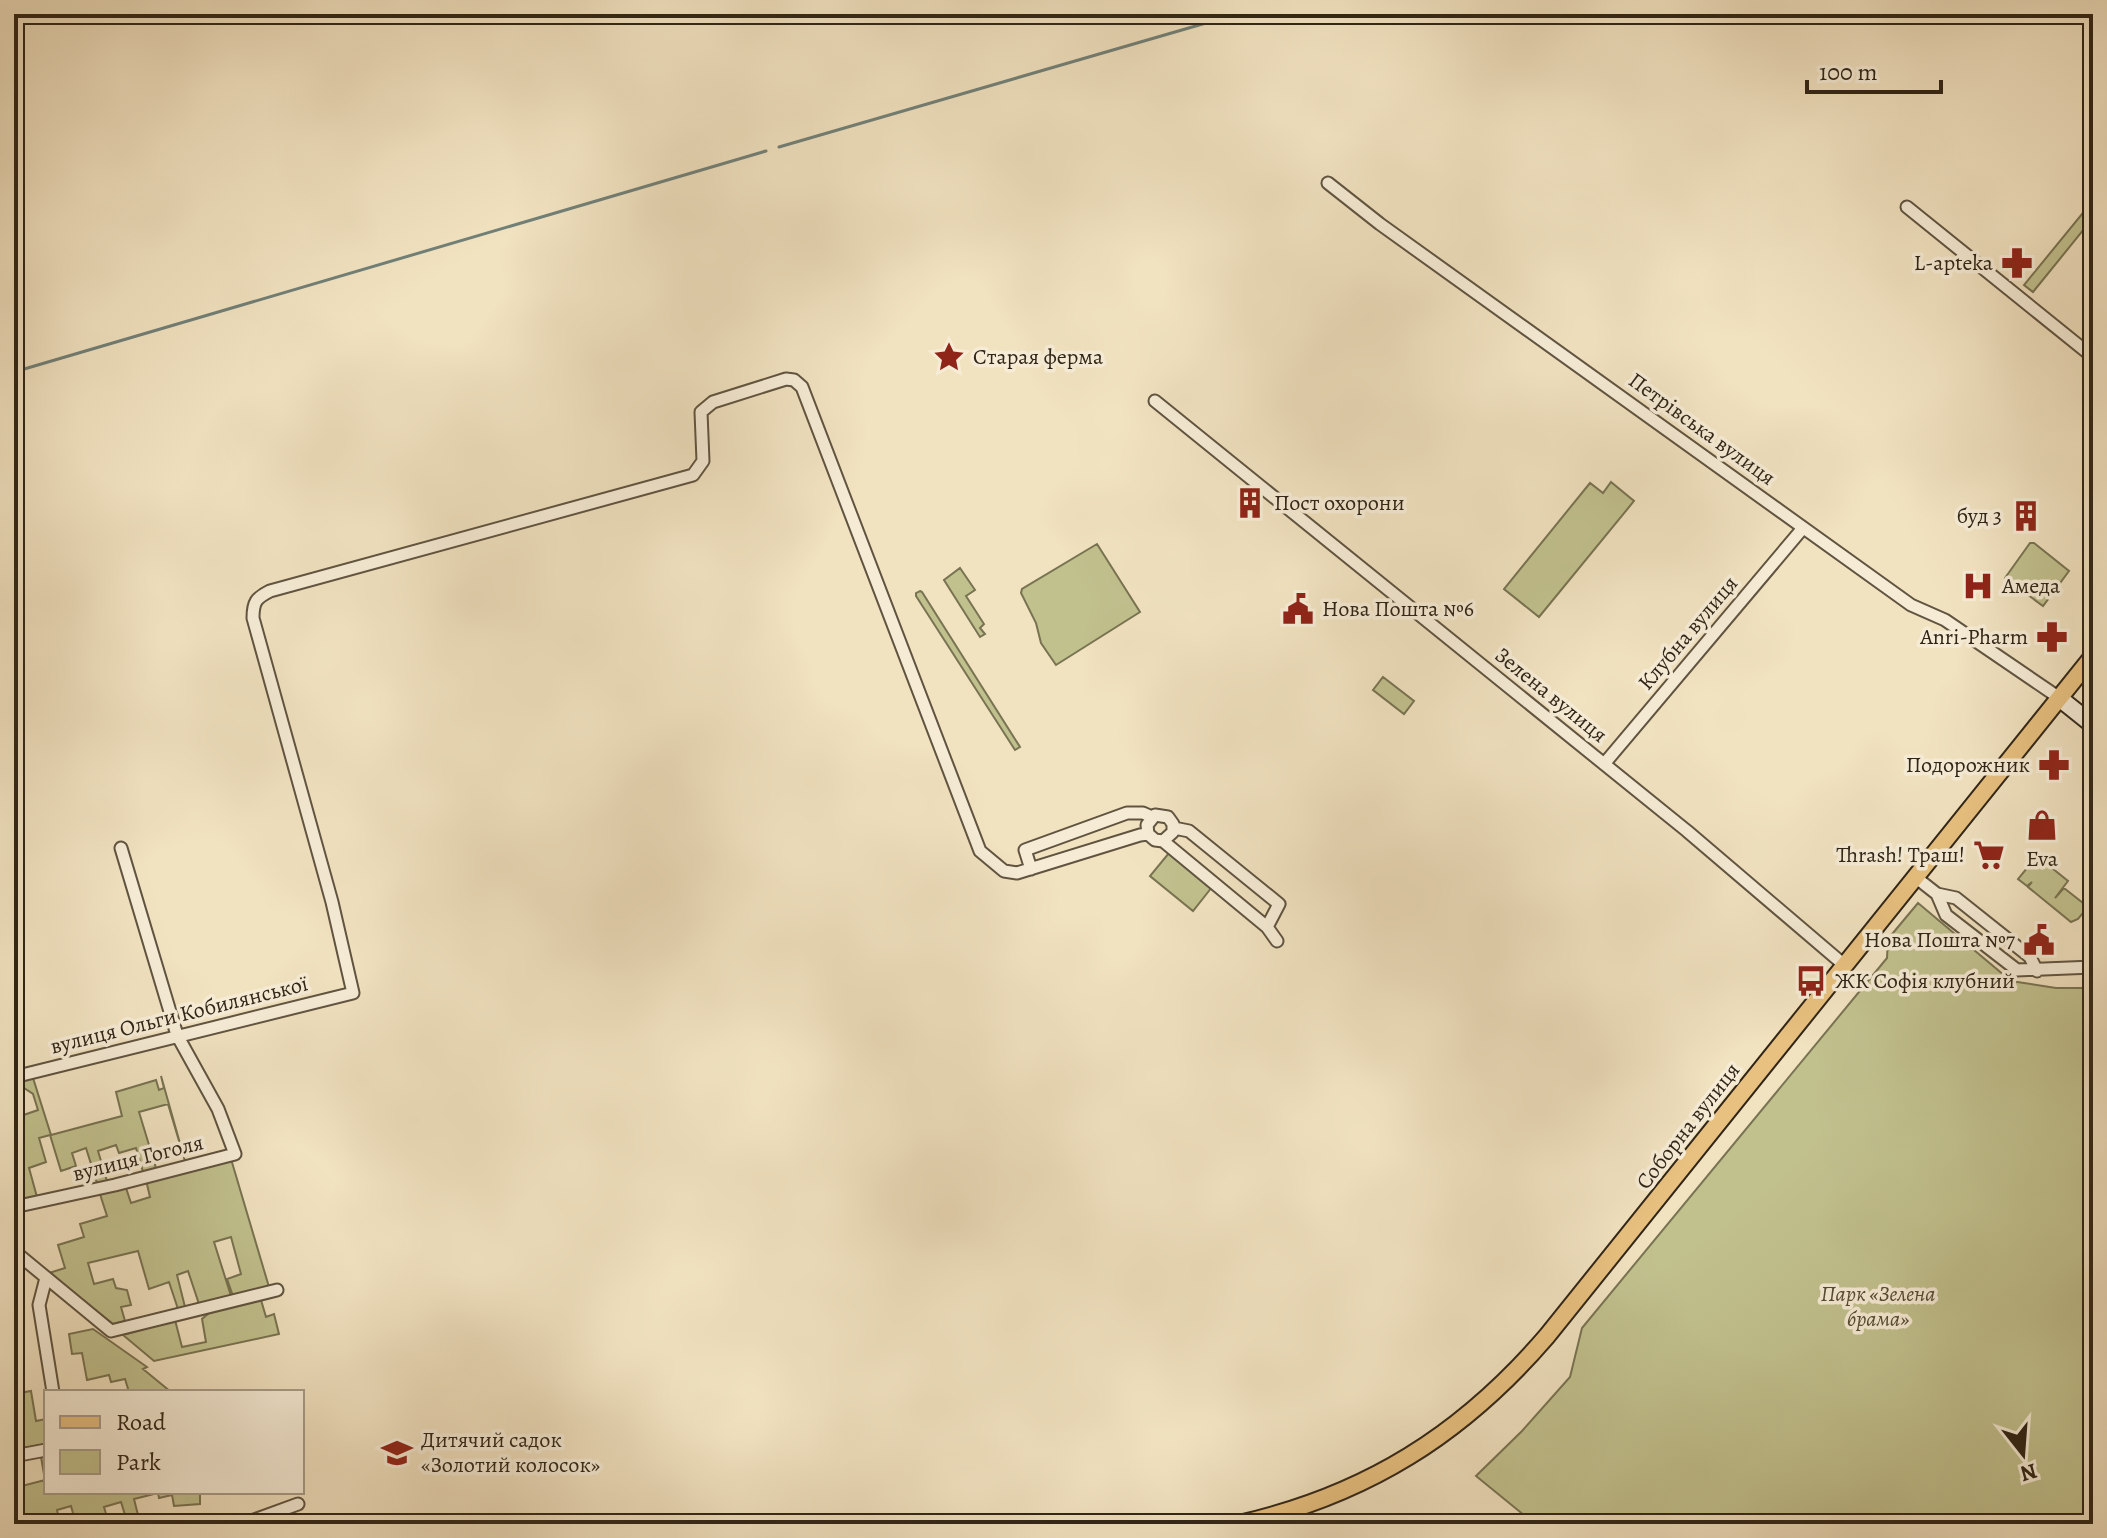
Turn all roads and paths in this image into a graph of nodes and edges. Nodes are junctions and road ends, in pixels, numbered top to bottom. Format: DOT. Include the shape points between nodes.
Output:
graph roads {
  1 [pos="1328,183"];
  2 [pos="1907,207"];
  3 [pos="2093,357"];
  4 [pos="1155,401"];
  5 [pos="1803,528"];
  6 [pos="2093,656"];
  7 [pos="2058,697"];
  8 [pos="2093,725"];
  9 [pos="1604,764"];
  10 [pos="1152,817"];
  11 [pos="1174,828"];
  12 [pos="1148,834"];
  13 [pos="1163,841"];
  14 [pos="121,848"];
  15 [pos="1031,869"];
  16 [pos="1914,876"];
  17 [pos="1937,894"];
  18 [pos="1267,927"];
  19 [pos="1277,941"];
  20 [pos="1843,964"];
  21 [pos="2093,967"];
  22 [pos="2037,971"];
  23 [pos="177,1035"];
  24 [pos="14,1077"];
  25 [pos="14,1207"];
  26 [pos="14,1251"];
  27 [pos="46,1278"];
  28 [pos="277,1290"];
  29 [pos="53,1390"];
  30 [pos="44,1450"];
  31 [pos="14,1456"];
  32 [pos="298,1504"];
  33 [pos="243,1524"];
  34 [pos="1239,1524"];
  1 -- 5 [label="street, Петрівська вулиця"];
  2 -- 3 [label="street"];
  4 -- 9 [label="street, Зелена вулиця"];
  5 -- 7 [label="street, Петрівська вулиця" via="1911,605 1945,620"];
  5 -- 9 [label="street, Клубна вулиця"];
  6 -- 7 [label="main road, Соборна вулиця"];
  7 -- 8 [label="main road"];
  7 -- 16 [label="main road, Соборна вулиця"];
  9 -- 20 [label="street, Зелена вулиця"];
  10 -- 11 [label="street" via="1168,817"];
  10 -- 12 [label="street"];
  10 -- 15 [label="street" via="1127,813 1025,850"];
  11 -- 13 [label="street"];
  11 -- 18 [label="street" via="1189,831 1279,904"];
  12 -- 13 [label="street"];
  12 -- 15 [label="street"];
  13 -- 18 [label="street"];
  14 -- 23 [label="street"];
  15 -- 23 [label="street, вулиця Ольги Кобилянської" via="1004,871 980,851 802,387 786,379 713,402 701,412 703,461 693,475 257,597 253,618 353,993"];
  16 -- 17 [label="street"];
  16 -- 20 [label="main road, Соборна вулиця"];
  17 -- 22 [label="street" via="1956,898 2030,957"];
  17 -- 22 [label="street" via="1946,915 1979,941 2017,970"];
  18 -- 19 [label="street"];
  20 -- 34 [label="main road, Соборна вулиця" via="1501,1387 1452,1429 1377,1474 1322,1499"];
  21 -- 22 [label="street"];
  23 -- 24 [label="street, вулиця Ольги Кобилянської"];
  23 -- 25 [label="street, вулиця Гоголя" via="218,1109 235,1154"];
  26 -- 27 [label="street"];
  27 -- 28 [label="street" via="111,1331"];
  27 -- 29 [label="street" via="39,1305"];
  30 -- 31 [label="street"];
  32 -- 33 [label="street"];
}
